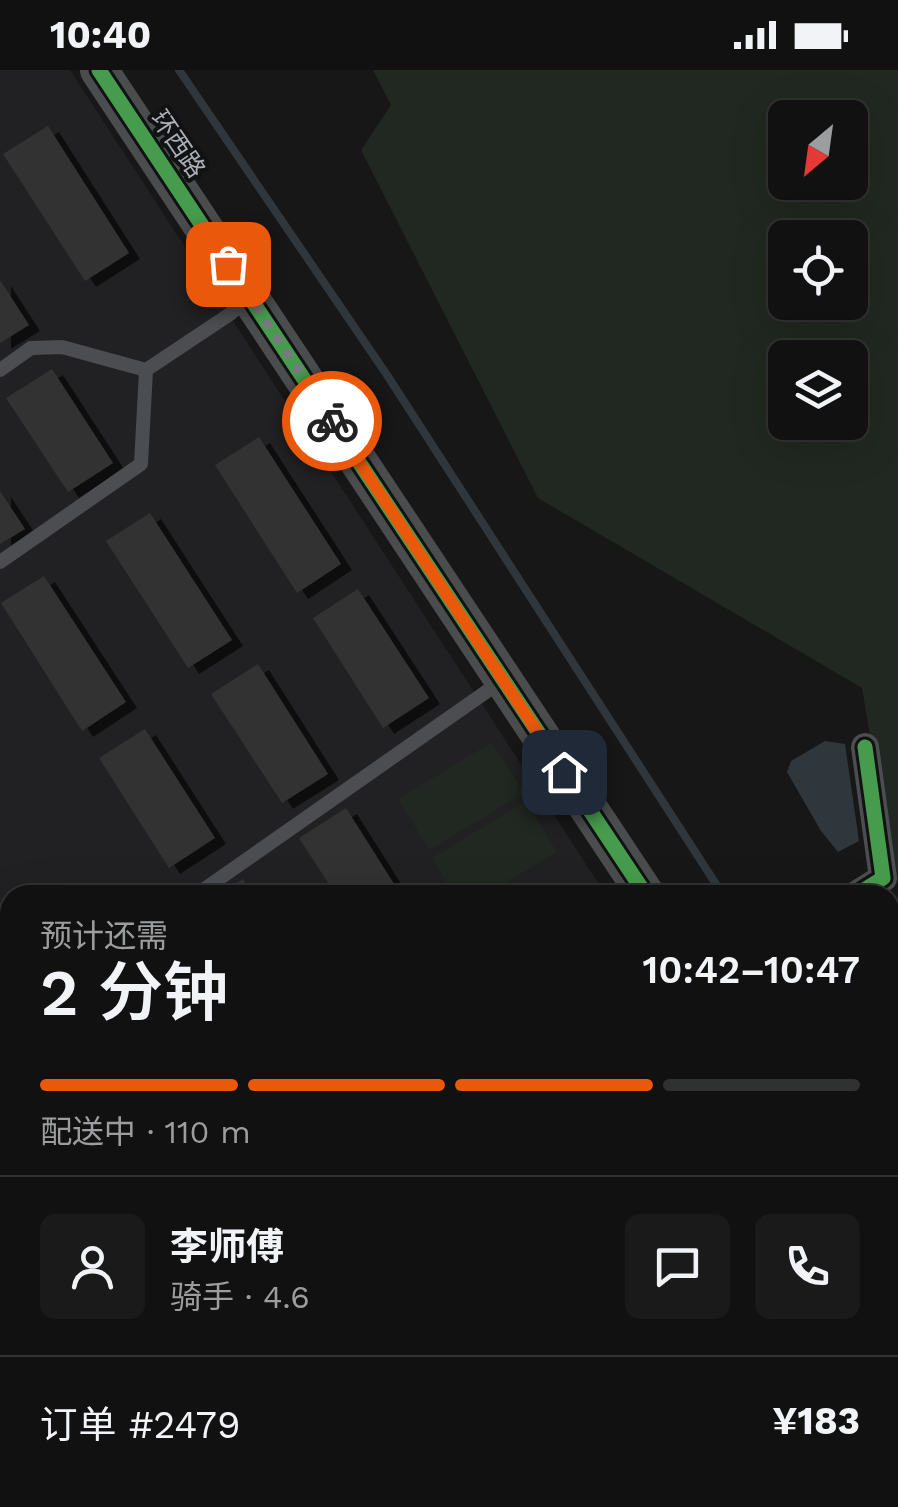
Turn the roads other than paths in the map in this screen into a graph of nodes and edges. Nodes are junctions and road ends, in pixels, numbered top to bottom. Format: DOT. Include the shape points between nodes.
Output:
graph roads {
  1 [pos="99,70"];
  2 [pos="250,296"];
  3 [pos="0,370"];
  4 [pos="146,370"];
  5 [pos="0,562"];
  6 [pos="504,680"];
  7 [pos="865,748"];
  8 [pos="210,885"];
  9 [pos="639,885"];
  10 [pos="872,885"];
  1 -- 2 [label="street, 环西路"];
  2 -- 4 [label="lane"];
  2 -- 6 [label="street, 环西路"];
  3 -- 4 [label="lane" via="31,348 62,347"];
  4 -- 5 [label="lane" via="140,464"];
  6 -- 8 [label="lane"];
  6 -- 9 [label="street, 环西路"];
  7 -- 10 [label="street" via="883,878"];
}
